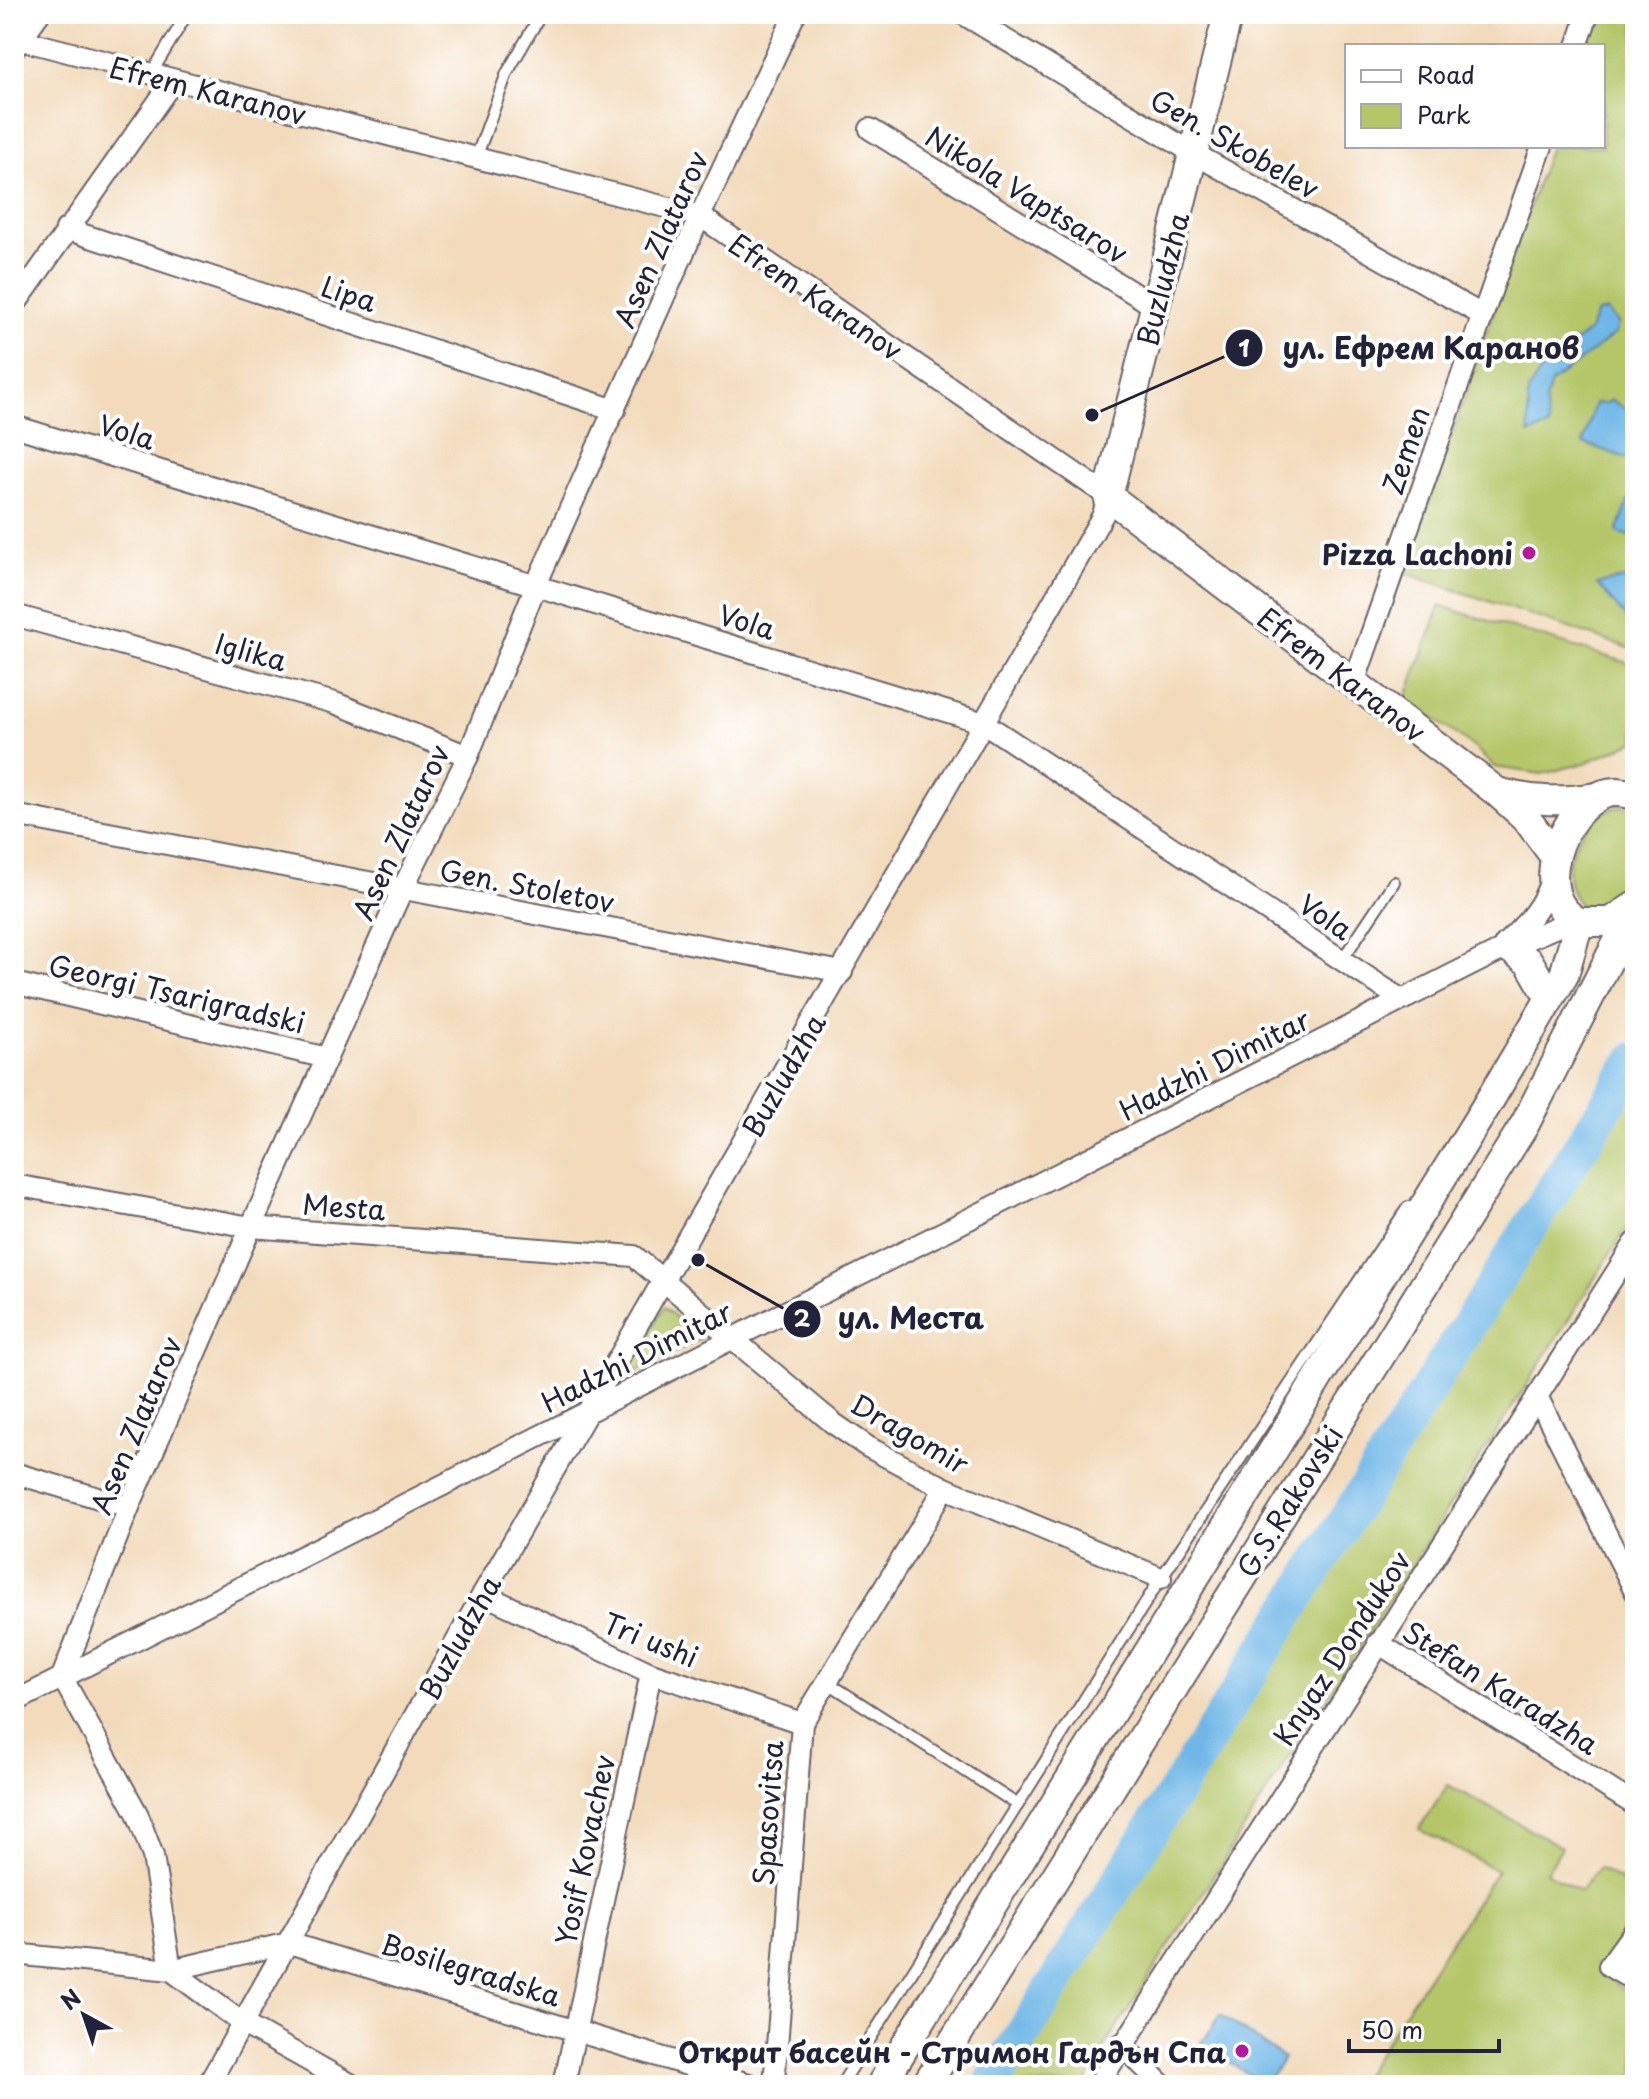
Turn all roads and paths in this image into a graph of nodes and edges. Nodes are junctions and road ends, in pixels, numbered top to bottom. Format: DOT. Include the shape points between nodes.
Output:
graph roads {
  1 [pos="39,14"];
  2 [pos="187,14"];
  3 [pos="541,14"];
  4 [pos="795,14"];
  5 [pos="963,14"];
  6 [pos="1228,14"];
  7 [pos="1588,14"];
  8 [pos="16,43"];
  9 [pos="1578,44"];
  10 [pos="151,75"];
  11 [pos="173,81"];
  12 [pos="870,129"];
  13 [pos="1541,148"];
  14 [pos="1193,153"];
  15 [pos="476,158"];
  16 [pos="700,216"];
  17 [pos="66,229"];
  18 [pos="14,306"];
  19 [pos="1154,306"];
  20 [pos="1482,315"];
  21 [pos="615,410"];
  22 [pos="14,426"];
  23 [pos="1108,496"];
  24 [pos="536,585"];
  25 [pos="14,615"];
  26 [pos="1354,683"];
  27 [pos="984,723"];
  28 [pos="468,756"];
  29 [pos="1497,792"];
  30 [pos="1631,792"];
  31 [pos="1596,797"];
  32 [pos="14,815"];
  33 [pos="1553,867"];
  34 [pos="1394,882"];
  35 [pos="402,890"];
  36 [pos="1635,907"];
  37 [pos="1576,921"];
  38 [pos="1502,950"];
  39 [pos="1342,960"];
  40 [pos="842,972"];
  41 [pos="14,983"];
  42 [pos="1550,998"];
  43 [pos="1402,1000"];
  44 [pos="327,1058"];
  45 [pos="1485,1108"];
  46 [pos="14,1185"];
  47 [pos="1420,1188"];
  48 [pos="1412,1201"];
  49 [pos="251,1227"];
  50 [pos="1635,1243"];
  51 [pos="664,1282"];
  52 [pos="733,1339"];
  53 [pos="1537,1396"];
  54 [pos="589,1411"];
  55 [pos="14,1473"];
  56 [pos="945,1488"];
  57 [pos="129,1507"];
  58 [pos="1161,1578"];
  59 [pos="1635,1591"];
  60 [pos="483,1594"];
  61 [pos="1378,1643"];
  62 [pos="651,1673"];
  63 [pos="62,1677"];
  64 [pos="827,1682"];
  65 [pos="14,1702"];
  66 [pos="802,1723"];
  67 [pos="1018,1805"];
  68 [pos="1635,1805"];
  69 [pos="1635,1930"];
  70 [pos="289,1943"];
  71 [pos="14,1954"];
  72 [pos="171,1970"];
  73 [pos="1635,1981"];
  74 [pos="245,2025"];
  75 [pos="574,2030"];
  76 [pos="1121,2044"];
  77 [pos="208,2085"];
  78 [pos="352,2085"];
  79 [pos="564,2085"];
  80 [pos="752,2085"];
  81 [pos="774,2085"];
  82 [pos="841,2085"];
  83 [pos="881,2085"];
  84 [pos="926,2085"];
  85 [pos="1098,2085"];
  86 [pos="1162,2085"];
  1 -- 8 [label="street"];
  2 -- 10 [label="lane"];
  3 -- 15 [label="lane" via="507,73"];
  4 -- 16 [label="street, Asen Zlatarov"];
  5 -- 14 [label="street, Gen. Skobelev"];
  6 -- 14 [label="street, Buzludzha"];
  7 -- 9 [label="street"];
  8 -- 10 [label="street, Efrem Karanov"];
  10 -- 11 [label="street, Efrem Karanov"];
  11 -- 15 [label="street, Efrem Karanov"];
  11 -- 17 [label="street"];
  12 -- 19 [label="street, Nikola Vaptsarov"];
  13 -- 20 [label="street, Zemen"];
  14 -- 19 [label="street, Buzludzha"];
  14 -- 20 [label="street, Gen. Skobelev"];
  15 -- 16 [label="street, Efrem Karanov"];
  16 -- 21 [label="street, Asen Zlatarov"];
  16 -- 23 [label="street, Efrem Karanov"];
  17 -- 18 [label="street"];
  17 -- 21 [label="street, Lipa"];
  19 -- 23 [label="street, Buzludzha"];
  20 -- 26 [label="street, Zemen"];
  21 -- 24 [label="street, Asen Zlatarov"];
  22 -- 24 [label="street, Vola"];
  23 -- 26 [label="street, Efrem Karanov"];
  23 -- 27 [label="street, Buzludzha" via="1103,515"];
  24 -- 27 [label="street, Vola"];
  24 -- 28 [label="street, Asen Zlatarov"];
  25 -- 28 [label="street, Iglika" via="335,703"];
  26 -- 29 [label="street, Efrem Karanov"];
  27 -- 39 [label="street, Vola"];
  27 -- 40 [label="street, Buzludzha"];
  28 -- 35 [label="street, Asen Zlatarov"];
  29 -- 31 [label="street" via="1528,800"];
  29 -- 33 [label="street, Efrem Karanov" via="1526,818"];
  30 -- 31 [label="street"];
  31 -- 33 [label="street" via="1570,827"];
  32 -- 35 [label="street, Gen. Stoletov"];
  33 -- 37 [label="street, Efrem Karanov" via="1560,903"];
  33 -- 38 [label="street" via="1534,916"];
  34 -- 39 [label="lane"];
  35 -- 40 [label="street, Gen. Stoletov"];
  35 -- 44 [label="street, Asen Zlatarov"];
  36 -- 37 [label="street" via="1611,922"];
  36 -- 84 [label="street, G.S.Rakovski" via="1525,1124"];
  37 -- 38 [label="street"];
  37 -- 42 [label="street, G.S.Rakovski" via="1564,975"];
  38 -- 42 [label="street" via="1529,962"];
  38 -- 43 [label="street, Hadzhi Dimitar"];
  39 -- 43 [label="street, Vola"];
  40 -- 51 [label="street, Buzludzha"];
  41 -- 44 [label="street, Georgi Tsarigradski"];
  42 -- 45 [label="street, G.S.Rakovski"];
  43 -- 52 [label="street, Hadzhi Dimitar"];
  44 -- 49 [label="street, Asen Zlatarov"];
  45 -- 47 [label="lane" via="1447,1148"];
  45 -- 83 [label="street, G.S.Rakovski"];
  46 -- 49 [label="street, Mesta"];
  48 -- 58 [label="lane"];
  49 -- 51 [label="street, Mesta" via="634,1256"];
  49 -- 57 [label="street, Asen Zlatarov"];
  50 -- 53 [label="street, Knyaz Dondukov"];
  51 -- 52 [label="street, Dragomir"];
  51 -- 54 [label="street, Buzludzha"];
  52 -- 54 [label="street, Hadzhi Dimitar"];
  52 -- 56 [label="street, Dragomir" via="845,1431"];
  53 -- 59 [label="street"];
  53 -- 61 [label="street, Knyaz Dondukov"];
  54 -- 60 [label="street, Buzludzha"];
  54 -- 63 [label="street, Hadzhi Dimitar"];
  55 -- 57 [label="street"];
  56 -- 58 [label="street, Dragomir"];
  56 -- 64 [label="street, Spasovitsa"];
  57 -- 63 [label="street, Asen Zlatarov"];
  58 -- 67 [label="lane"];
  60 -- 62 [label="street, Tri ushi"];
  60 -- 70 [label="street, Buzludzha"];
  61 -- 68 [label="street, Stefan Karadzha"];
  61 -- 76 [label="street, Knyaz Dondukov"];
  62 -- 66 [label="street, Tri ushi"];
  62 -- 75 [label="street, Yosif Kovachev"];
  63 -- 65 [label="street, Hadzhi Dimitar"];
  63 -- 72 [label="street" via="137,1813 153,1856"];
  64 -- 66 [label="street, Spasovitsa"];
  64 -- 67 [label="lane"];
  66 -- 81 [label="street, Spasovitsa"];
  67 -- 82 [label="lane"];
  69 -- 73 [label="street" via="1609,1966"];
  70 -- 72 [label="street, Bosilegradska"];
  70 -- 74 [label="street, Buzludzha"];
  70 -- 75 [label="street, Bosilegradska"];
  71 -- 72 [label="street"];
  72 -- 74 [label="street"];
  74 -- 77 [label="street, Buzludzha"];
  74 -- 78 [label="street"];
  75 -- 79 [label="street, Yosif Kovachev"];
  75 -- 80 [label="street, Bosilegradska"];
  76 -- 85 [label="street, Knyaz Dondukov"];
  76 -- 86 [label="street"];
}
